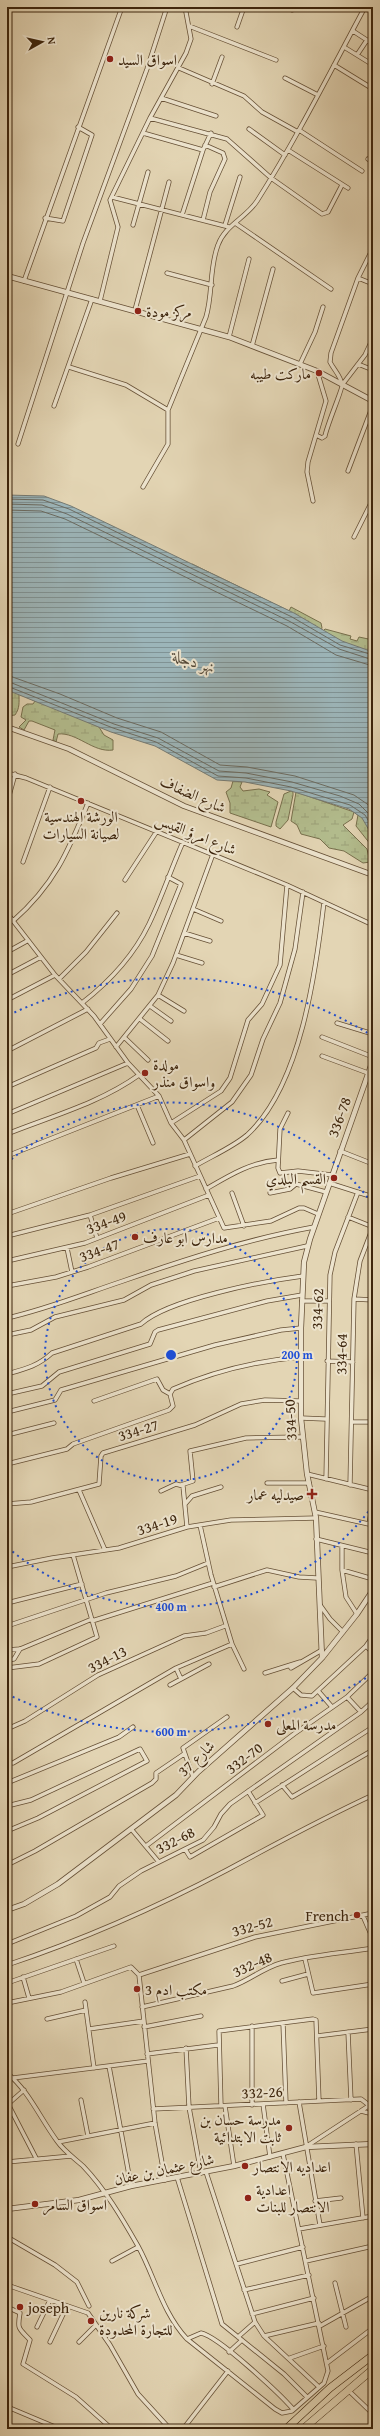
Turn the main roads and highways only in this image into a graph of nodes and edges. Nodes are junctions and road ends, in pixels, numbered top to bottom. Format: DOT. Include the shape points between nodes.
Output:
graph roads {
  1 [pos="373,2355"];
  2 [pos="373,2369"];
  3 [pos="286,2429"];
  4 [pos="303,2429"];
  1 -- 3 [label="highway" via="330,2388"];
  2 -- 4 [label="highway"];
}
